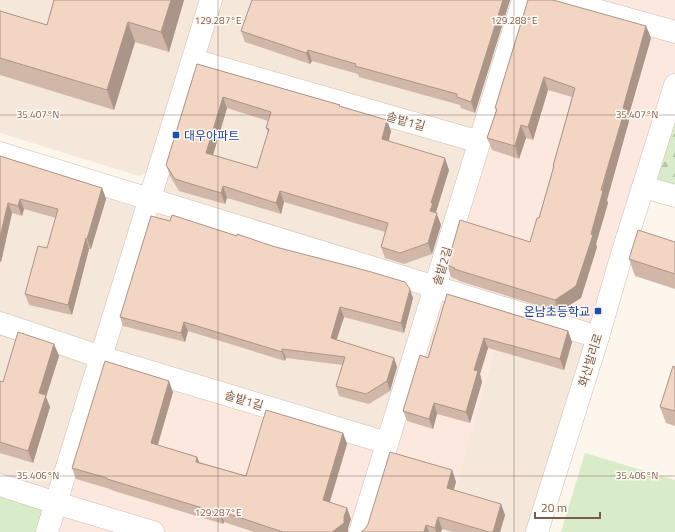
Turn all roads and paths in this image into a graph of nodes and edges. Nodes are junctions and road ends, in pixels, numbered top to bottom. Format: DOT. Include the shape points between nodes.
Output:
graph roads {
  1 [pos="211,0"];
  2 [pos="523,0"];
  3 [pos="560,0"];
  4 [pos="675,32"];
  5 [pos="193,60"];
  6 [pos="675,84"];
  7 [pos="480,142"];
  8 [pos="0,153"];
  9 [pos="643,187"];
  10 [pos="675,196"];
  11 [pos="150,199"];
  12 [pos="436,287"];
  13 [pos="0,323"];
  14 [pos="598,337"];
  15 [pos="101,357"];
  16 [pos="387,443"];
  17 [pos="0,485"];
  18 [pos="56,503"];
  19 [pos="47,532"];
  20 [pos="153,532"];
  21 [pos="360,532"];
  22 [pos="537,532"];
  1 -- 5 [label="street"];
  2 -- 7 [label="street, 솔밭2길"];
  3 -- 4 [label="street"];
  5 -- 7 [label="street, 솔밭1길"];
  5 -- 11 [label="street"];
  6 -- 9 [label="street, 화산발리로"];
  7 -- 12 [label="street, 솔밭2길"];
  8 -- 11 [label="street"];
  9 -- 10 [label="street"];
  9 -- 14 [label="street, 화산발리로"];
  11 -- 12 [label="street"];
  11 -- 15 [label="street"];
  12 -- 14 [label="street"];
  12 -- 16 [label="street, 솔밭2길"];
  13 -- 15 [label="street, 솔밭1길"];
  14 -- 22 [label="street, 화산발리로"];
  15 -- 16 [label="street, 솔밭1길"];
  15 -- 18 [label="street"];
  16 -- 21 [label="street, 솔밭2길"];
  17 -- 18 [label="street"];
  18 -- 19 [label="street"];
  18 -- 20 [label="street"];
}
